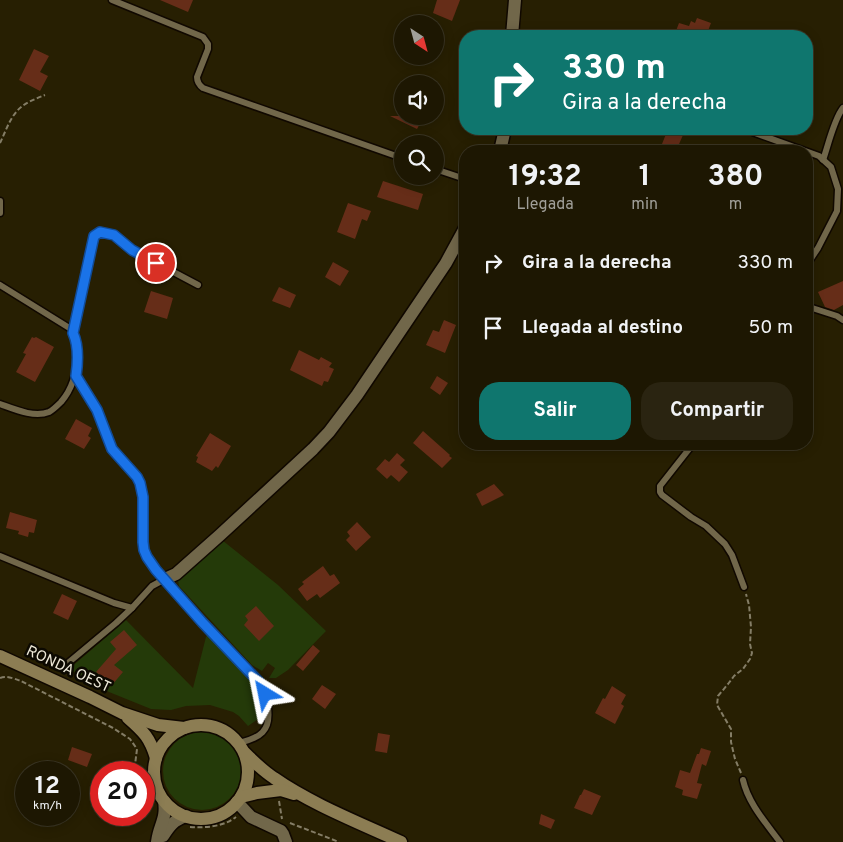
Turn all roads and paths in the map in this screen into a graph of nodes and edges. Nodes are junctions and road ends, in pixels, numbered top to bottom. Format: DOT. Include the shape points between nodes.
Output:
graph roads {
  1 [pos="112,0"];
  2 [pos="515,0"];
  3 [pos="512,30"];
  4 [pos="45,95"];
  5 [pos="842,109"];
  6 [pos="761,135"];
  7 [pos="0,143"];
  8 [pos="788,145"];
  9 [pos="813,154"];
  10 [pos="394,155"];
  11 [pos="824,160"];
  12 [pos="444,172"];
  13 [pos="459,177"];
  14 [pos="0,201"];
  15 [pos="0,213"];
  16 [pos="459,240"];
  17 [pos="813,256"];
  18 [pos="0,285"];
  19 [pos="198,285"];
  20 [pos="813,308"];
  21 [pos="843,320"];
  22 [pos="73,333"];
  23 [pos="76,376"];
  24 [pos="0,404"];
  25 [pos="688,450"];
  26 [pos="0,556"];
  27 [pos="165,579"];
  28 [pos="744,587"];
  29 [pos="132,608"];
  30 [pos="0,656"];
  31 [pos="68,663"];
  32 [pos="0,678"];
  33 [pos="122,714"];
  34 [pos="184,728"];
  35 [pos="242,747"];
  36 [pos="156,758"];
  37 [pos="136,761"];
  38 [pos="743,780"];
  39 [pos="302,796"];
  40 [pos="279,798"];
  41 [pos="164,801"];
  42 [pos="240,803"];
  43 [pos="282,820"];
  44 [pos="187,822"];
  45 [pos="290,823"];
  46 [pos="158,842"];
  47 [pos="286,842"];
  48 [pos="339,842"];
  49 [pos="401,842"];
  50 [pos="780,842"];
  1 -- 10 [label="lane" via="203,37 208,49 197,77 199,86"];
  2 -- 3 [label="street"];
  4 -- 7 [label="path" via="18,110"];
  5 -- 11 [label="lane"];
  6 -- 8 [label="lane"];
  9 -- 11 [label="lane"];
  11 -- 17 [label="lane" via="831,167 838,189 837,211"];
  12 -- 13 [label="lane"];
  14 -- 15 [label="lane"];
  16 -- 27 [label="street" via="379,363 329,432 220,536 176,574"];
  18 -- 22 [label="lane"];
  19 -- 22 [label="lane" via="132,250 114,235 100,232 94,236"];
  20 -- 21 [label="lane"];
  22 -- 23 [label="lane" via="77,346"];
  23 -- 24 [label="lane" via="64,398 49,412 26,413"];
  23 -- 27 [label="lane" via="97,410 112,449 140,483 144,550"];
  25 -- 28 [label="lane" via="660,486 660,492 725,544"];
  26 -- 29 [label="lane"];
  27 -- 29 [label="lane" via="152,586"];
  27 -- 35 [label="lane" via="264,689 269,724"];
  28 -- 38 [label="path" via="749,605 752,653 743,669 718,696 717,706 731,729 735,760"];
  29 -- 31 [label="lane"];
  30 -- 33 [label="main road, RONDA OEST"];
  32 -- 37 [label="path" via="21,681 113,728 130,739 137,749"];
  33 -- 34 [label="main road, RONDA OEST"];
  33 -- 36 [label="main road, RONDA OEST" via="144,733"];
  34 -- 35 [label="main road" via="208,725 220,728 231,734"];
  34 -- 36 [label="main road" via="167,740"];
  35 -- 39 [label="main road" via="259,767"];
  35 -- 42 [label="main road" via="248,766"];
  36 -- 41 [label="main road" via="155,780"];
  38 -- 50 [label="lane" via="751,801"];
  39 -- 42 [label="main road" via="281,790 264,792"];
  39 -- 49 [label="main road"];
  40 -- 43 [label="path"];
  41 -- 44 [label="main road"];
  41 -- 46 [label="street" via="165,817"];
  42 -- 44 [label="main road" via="218,815"];
  42 -- 44 [label="path" via="230,821 214,826"];
  42 -- 47 [label="street" via="251,817 280,831"];
  44 -- 46 [label="street" via="176,819"];
  45 -- 48 [label="path"];
}
